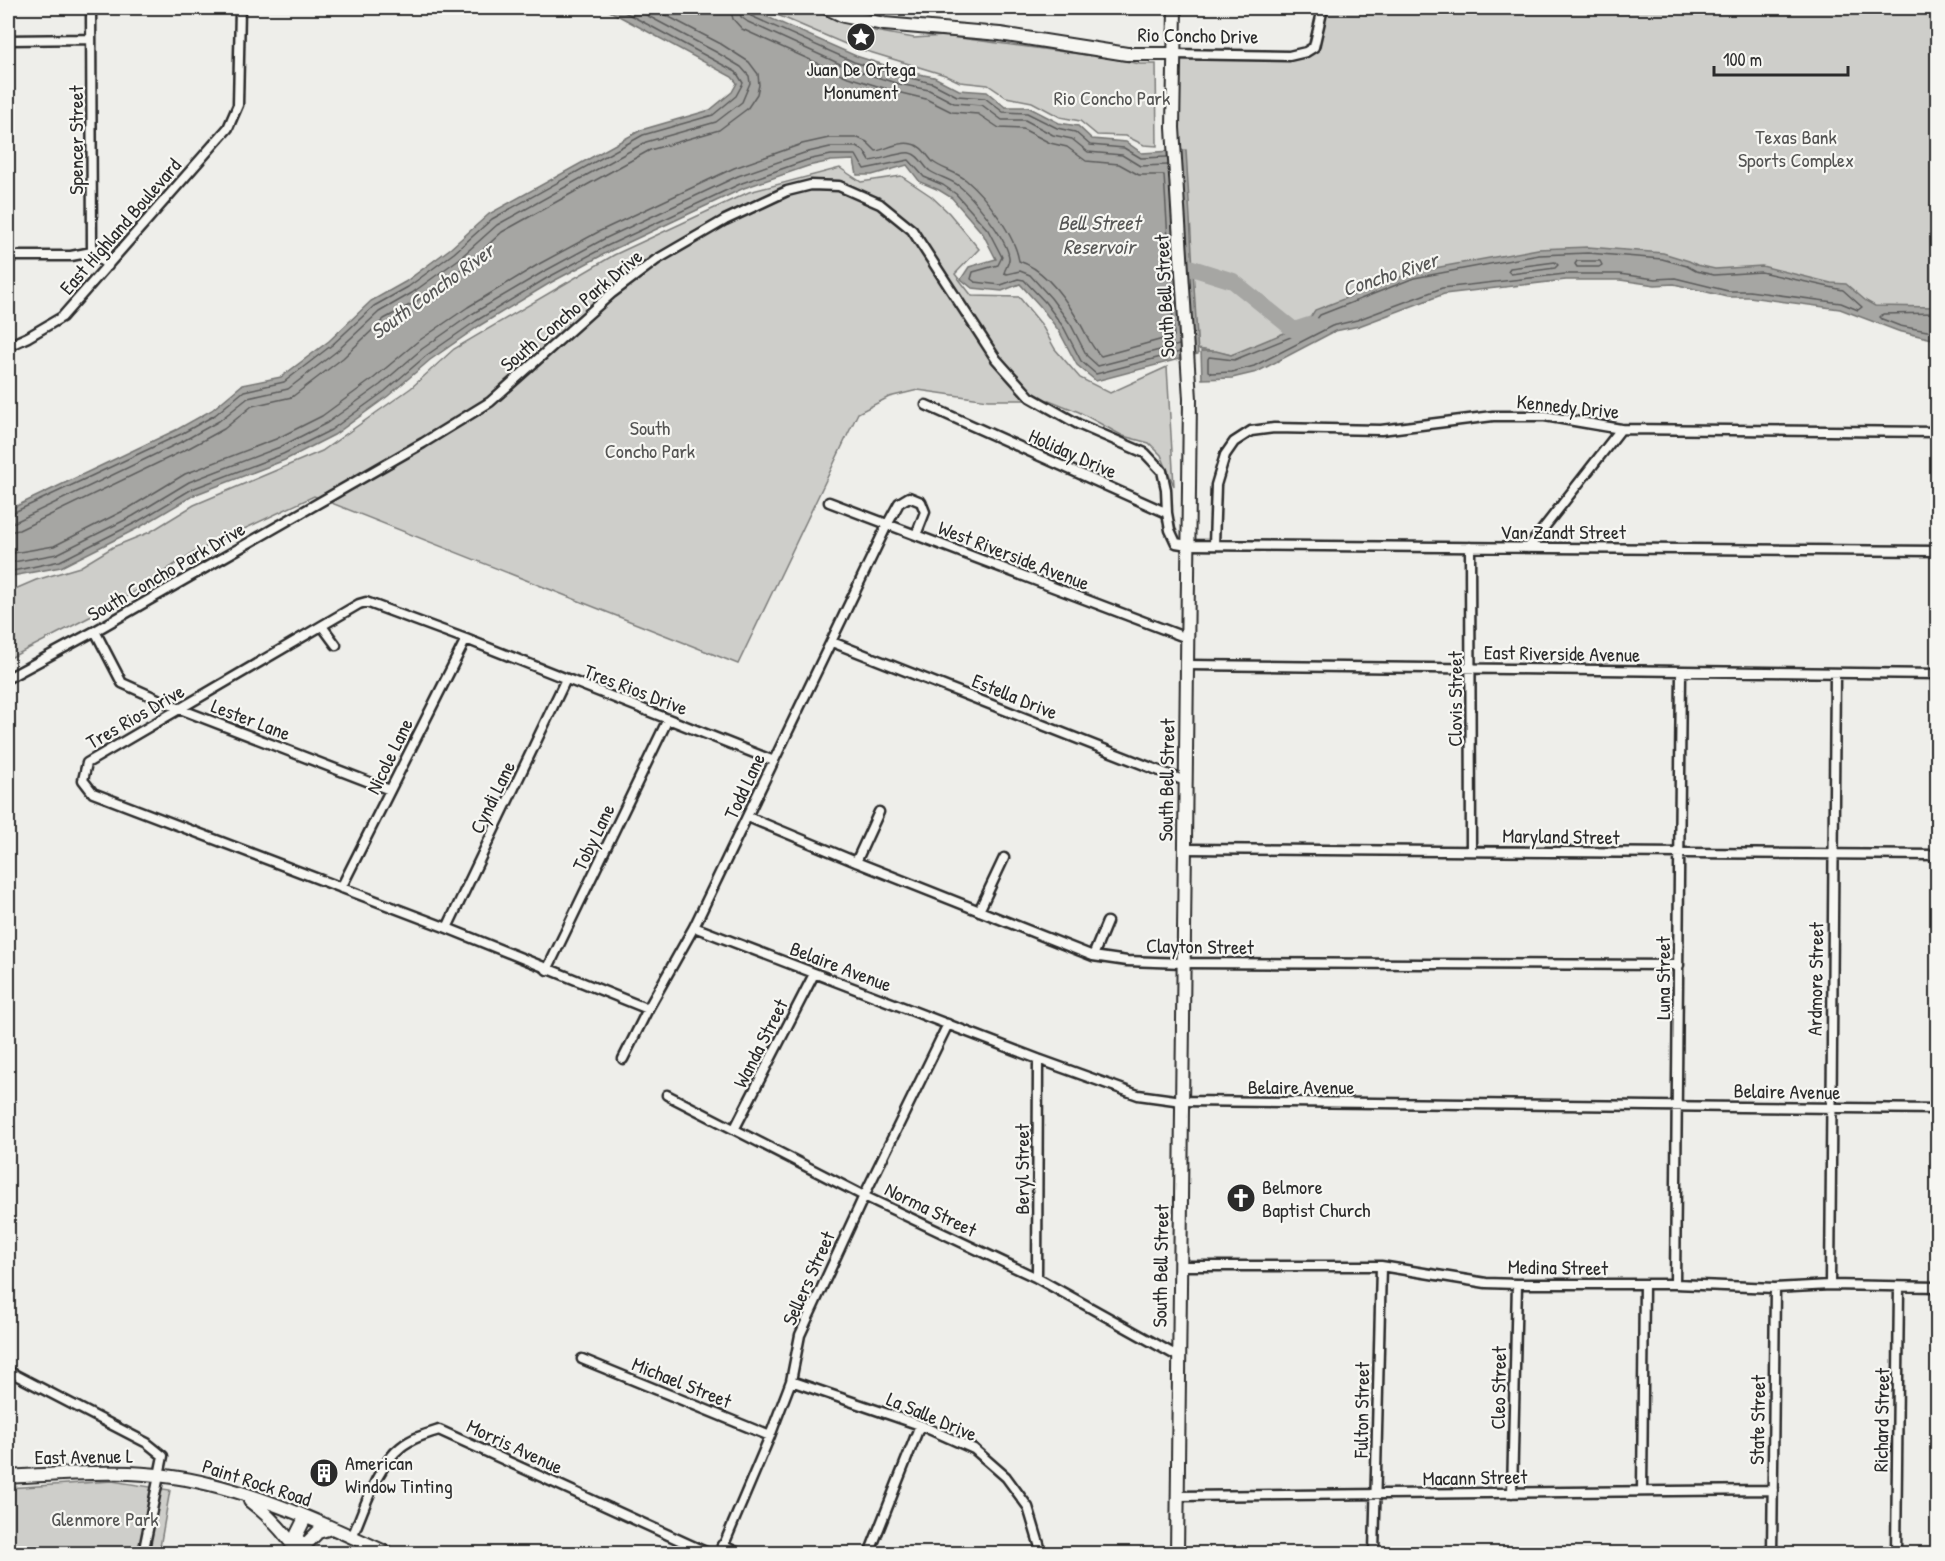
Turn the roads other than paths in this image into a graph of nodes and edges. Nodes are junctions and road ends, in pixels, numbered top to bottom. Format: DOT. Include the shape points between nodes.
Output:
graph roads {
  1 [pos="91,8"];
  2 [pos="240,8"];
  3 [pos="827,8"];
  4 [pos="1174,8"];
  5 [pos="1323,8"];
  6 [pos="90,39"];
  7 [pos="8,40"];
  8 [pos="1174,54"];
  9 [pos="92,252"];
  10 [pos="8,256"];
  11 [pos="108,266"];
  12 [pos="8,346"];
  13 [pos="926,405"];
  14 [pos="1622,429"];
  15 [pos="1938,432"];
  16 [pos="829,502"];
  17 [pos="1167,513"];
  18 [pos="887,525"];
  19 [pos="916,535"];
  20 [pos="1214,544"];
  21 [pos="1188,545"];
  22 [pos="1470,547"];
  23 [pos="1528,548"];
  24 [pos="1938,551"];
  25 [pos="322,626"];
  26 [pos="95,631"];
  27 [pos="1187,638"];
  28 [pos="466,639"];
  29 [pos="832,642"];
  30 [pos="336,645"];
  31 [pos="1187,665"];
  32 [pos="1471,668"];
  33 [pos="1681,672"];
  34 [pos="1835,674"];
  35 [pos="1938,674"];
  36 [pos="8,678"];
  37 [pos="566,679"];
  38 [pos="180,709"];
  39 [pos="668,719"];
  40 [pos="774,761"];
  41 [pos="1185,781"];
  42 [pos="390,790"];
  43 [pos="879,812"];
  44 [pos="748,817"];
  45 [pos="1185,849"];
  46 [pos="1471,851"];
  47 [pos="1678,854"];
  48 [pos="1938,855"];
  49 [pos="1833,856"];
  50 [pos="1004,858"];
  51 [pos="856,862"];
  52 [pos="342,888"];
  53 [pos="980,911"];
  54 [pos="1107,921"];
  55 [pos="694,927"];
  56 [pos="447,928"];
  57 [pos="1093,956"];
  58 [pos="1183,963"];
  59 [pos="1679,966"];
  60 [pos="547,970"];
  61 [pos="814,974"];
  62 [pos="648,1009"];
  63 [pos="948,1024"];
  64 [pos="623,1059"];
  65 [pos="1038,1059"];
  66 [pos="667,1095"];
  67 [pos="1182,1101"];
  68 [pos="1677,1105"];
  69 [pos="1830,1108"];
  70 [pos="1938,1109"];
  71 [pos="735,1128"];
  72 [pos="864,1196"];
  73 [pos="1180,1266"];
  74 [pos="1381,1266"];
  75 [pos="1037,1278"];
  76 [pos="1517,1284"];
  77 [pos="1644,1284"];
  78 [pos="1675,1284"];
  79 [pos="1830,1285"];
  80 [pos="1899,1287"];
  81 [pos="1938,1287"];
  82 [pos="1775,1288"];
  83 [pos="1179,1357"];
  84 [pos="582,1359"];
  85 [pos="8,1371"];
  86 [pos="791,1381"];
  87 [pos="920,1425"];
  88 [pos="770,1436"];
  89 [pos="160,1476"];
  90 [pos="8,1477"];
  91 [pos="1773,1490"];
  92 [pos="1642,1491"];
  93 [pos="1512,1493"];
  94 [pos="241,1494"];
  95 [pos="1376,1494"];
  96 [pos="1177,1496"];
  97 [pos="305,1518"];
  98 [pos="331,1528"];
  99 [pos="352,1537"];
  100 [pos="721,1549"];
  101 [pos="298,1553"];
  102 [pos="143,1554"];
  103 [pos="389,1554"];
  104 [pos="710,1554"];
  105 [pos="741,1554"];
  106 [pos="869,1554"];
  107 [pos="1042,1554"];
  108 [pos="1177,1554"];
  109 [pos="1374,1554"];
  110 [pos="1772,1554"];
  111 [pos="1896,1554"];
  1 -- 6 [label="street, Spencer Street"];
  2 -- 11 [label="street, East Highland Boulevard" via="238,105 228,128"];
  3 -- 8 [label="main road, Rio Concho Drive" via="844,16 884,24 1000,34 1127,54"];
  4 -- 8 [label="main road, South Bell Street"];
  5 -- 8 [label="street, Rio Concho Drive" via="1314,47 1306,52 1289,56"];
  6 -- 7 [label="street"];
  6 -- 9 [label="street, Spencer Street"];
  8 -- 21 [label="main road, South Bell Street" via="1173,128 1190,399"];
  9 -- 10 [label="street"];
  9 -- 11 [label="street"];
  11 -- 12 [label="street, East Highland Boulevard" via="62,317"];
  13 -- 17 [label="street, Holiday Drive"];
  14 -- 15 [label="street, Kennedy Drive"];
  14 -- 20 [label="street, Kennedy Drive" via="1545,416 1493,416 1381,430 1251,431 1234,442 1225,455 1216,485"];
  14 -- 23 [label="street"];
  16 -- 18 [label="street, West Riverside Avenue"];
  17 -- 21 [label="street" via="1176,543"];
  17 -- 26 [label="street, South Concho Park Drive" via="1162,471 1145,453 1078,424 1030,397 996,359 912,230 880,204 840,186 811,185 787,191 725,220 656,260 612,293 490,402"];
  18 -- 19 [label="street, West Riverside Avenue"];
  18 -- 19 [label="street, Todd Lane" via="899,502 909,498 921,502 924,512"];
  18 -- 29 [label="street, Todd Lane"];
  19 -- 27 [label="street, West Riverside Avenue"];
  20 -- 21 [label="street, Van Zandt Street"];
  20 -- 22 [label="street, Van Zandt Street"];
  21 -- 27 [label="main road, South Bell Street"];
  22 -- 23 [label="street, Van Zandt Street"];
  22 -- 32 [label="street, Clovis Street"];
  23 -- 24 [label="street, Van Zandt Street"];
  25 -- 28 [label="street, Tres Rios Drive" via="366,602"];
  25 -- 30 [label="street"];
  25 -- 38 [label="street, Tres Rios Drive"];
  26 -- 36 [label="street, South Concho Park Drive"];
  26 -- 38 [label="street, Lester Lane" via="122,682"];
  27 -- 31 [label="main road, South Bell Street"];
  28 -- 37 [label="street, Tres Rios Drive"];
  28 -- 42 [label="street, Nicole Lane"];
  29 -- 40 [label="street, Todd Lane"];
  29 -- 41 [label="street, Estella Drive"];
  31 -- 32 [label="street, East Riverside Avenue"];
  31 -- 41 [label="main road, South Bell Street"];
  32 -- 33 [label="street, East Riverside Avenue"];
  32 -- 46 [label="street, Clovis Street"];
  33 -- 34 [label="street, East Riverside Avenue"];
  33 -- 47 [label="street, Luna Street"];
  34 -- 35 [label="street, East Riverside Avenue"];
  34 -- 49 [label="street, Ardmore Street"];
  37 -- 39 [label="street, Tres Rios Drive"];
  37 -- 56 [label="street, Cyndi Lane"];
  38 -- 42 [label="street, Lester Lane"];
  38 -- 52 [label="street, Tres Rios Drive" via="87,763 83,780 93,793"];
  39 -- 40 [label="street, Tres Rios Drive"];
  39 -- 60 [label="street, Toby Lane"];
  40 -- 44 [label="street, Todd Lane"];
  41 -- 45 [label="main road, South Bell Street"];
  42 -- 52 [label="street, Nicole Lane"];
  43 -- 51 [label="street"];
  44 -- 51 [label="street, Clayton Street"];
  44 -- 55 [label="street, Todd Lane"];
  45 -- 46 [label="street, Maryland Street"];
  45 -- 58 [label="main road, South Bell Street"];
  46 -- 47 [label="street, Maryland Street"];
  47 -- 49 [label="street, Maryland Street"];
  47 -- 59 [label="street, Luna Street"];
  48 -- 49 [label="street, Maryland Street"];
  49 -- 69 [label="street, Ardmore Street"];
  50 -- 53 [label="street"];
  51 -- 53 [label="street, Clayton Street"];
  52 -- 56 [label="street, Tres Rios Drive"];
  53 -- 57 [label="street, Clayton Street"];
  54 -- 57 [label="street"];
  55 -- 61 [label="street, Belaire Avenue"];
  55 -- 62 [label="street, Todd Lane"];
  56 -- 60 [label="street, Tres Rios Drive"];
  57 -- 58 [label="street, Clayton Street"];
  58 -- 59 [label="street, Clayton Street"];
  58 -- 67 [label="main road, South Bell Street"];
  59 -- 68 [label="street, Luna Street"];
  60 -- 62 [label="street, Tres Rios Drive"];
  61 -- 63 [label="street, Belaire Avenue"];
  61 -- 71 [label="street, Wanda Street"];
  62 -- 64 [label="street, Todd Lane"];
  63 -- 65 [label="street, Belaire Avenue"];
  63 -- 72 [label="street, Sellers Street"];
  65 -- 67 [label="street, Belaire Avenue" via="1138,1095"];
  65 -- 75 [label="street, Beryl Street"];
  66 -- 71 [label="street, Norma Street"];
  67 -- 68 [label="street, Belaire Avenue"];
  67 -- 73 [label="main road, South Bell Street"];
  68 -- 69 [label="street, Belaire Avenue"];
  68 -- 78 [label="street, Luna Street"];
  69 -- 70 [label="street, Belaire Avenue"];
  69 -- 79 [label="street, Ardmore Street"];
  71 -- 72 [label="street, Norma Street"];
  72 -- 75 [label="street, Norma Street"];
  72 -- 86 [label="street, Sellers Street" via="800,1335"];
  73 -- 74 [label="street, Medina Street"];
  73 -- 83 [label="main road, South Bell Street"];
  74 -- 76 [label="street, Medina Street"];
  74 -- 95 [label="street, Fulton Street"];
  75 -- 83 [label="street, Norma Street"];
  76 -- 77 [label="street, Medina Street"];
  76 -- 93 [label="street, Cleo Street"];
  77 -- 78 [label="street, Medina Street"];
  77 -- 92 [label="street"];
  78 -- 82 [label="street, Medina Street"];
  79 -- 80 [label="street, Medina Street"];
  79 -- 82 [label="street, Medina Street"];
  80 -- 81 [label="street, Medina Street"];
  80 -- 111 [label="street, Richard Street"];
  82 -- 91 [label="street, State Street"];
  83 -- 96 [label="main road, South Bell Street"];
  84 -- 88 [label="street, Michael Street"];
  85 -- 89 [label="street" via="147,1443 163,1456"];
  86 -- 87 [label="street, La Salle Drive"];
  86 -- 88 [label="street, Sellers Street"];
  87 -- 106 [label="street"];
  87 -- 107 [label="street, La Salle Drive" via="974,1449 1006,1477 1028,1507"];
  88 -- 100 [label="street, Sellers Street"];
  89 -- 90 [label="main road, East Avenue L" via="106,1472"];
  89 -- 94 [label="main road, Paint Rock Road"];
  89 -- 102 [label="street"];
  91 -- 92 [label="street, Macann Street"];
  91 -- 110 [label="street, State Street"];
  92 -- 93 [label="street, Macann Street"];
  93 -- 95 [label="street, Macann Street"];
  94 -- 97 [label="main road, Paint Rock Road"];
  94 -- 101 [label="main road" via="266,1513"];
  95 -- 96 [label="street, Macann Street"];
  95 -- 109 [label="street, Fulton Street"];
  96 -- 108 [label="main road, South Bell Street"];
  97 -- 98 [label="main road, Paint Rock Road"];
  97 -- 101 [label="main road" via="297,1534"];
  98 -- 99 [label="main road, Paint Rock Road"];
  98 -- 101 [label="main road" via="318,1532"];
  99 -- 103 [label="main road, Paint Rock Road"];
  99 -- 104 [label="street, Morris Avenue" via="382,1469 394,1454 420,1435 439,1430"];
  100 -- 105 [label="street"];
}
